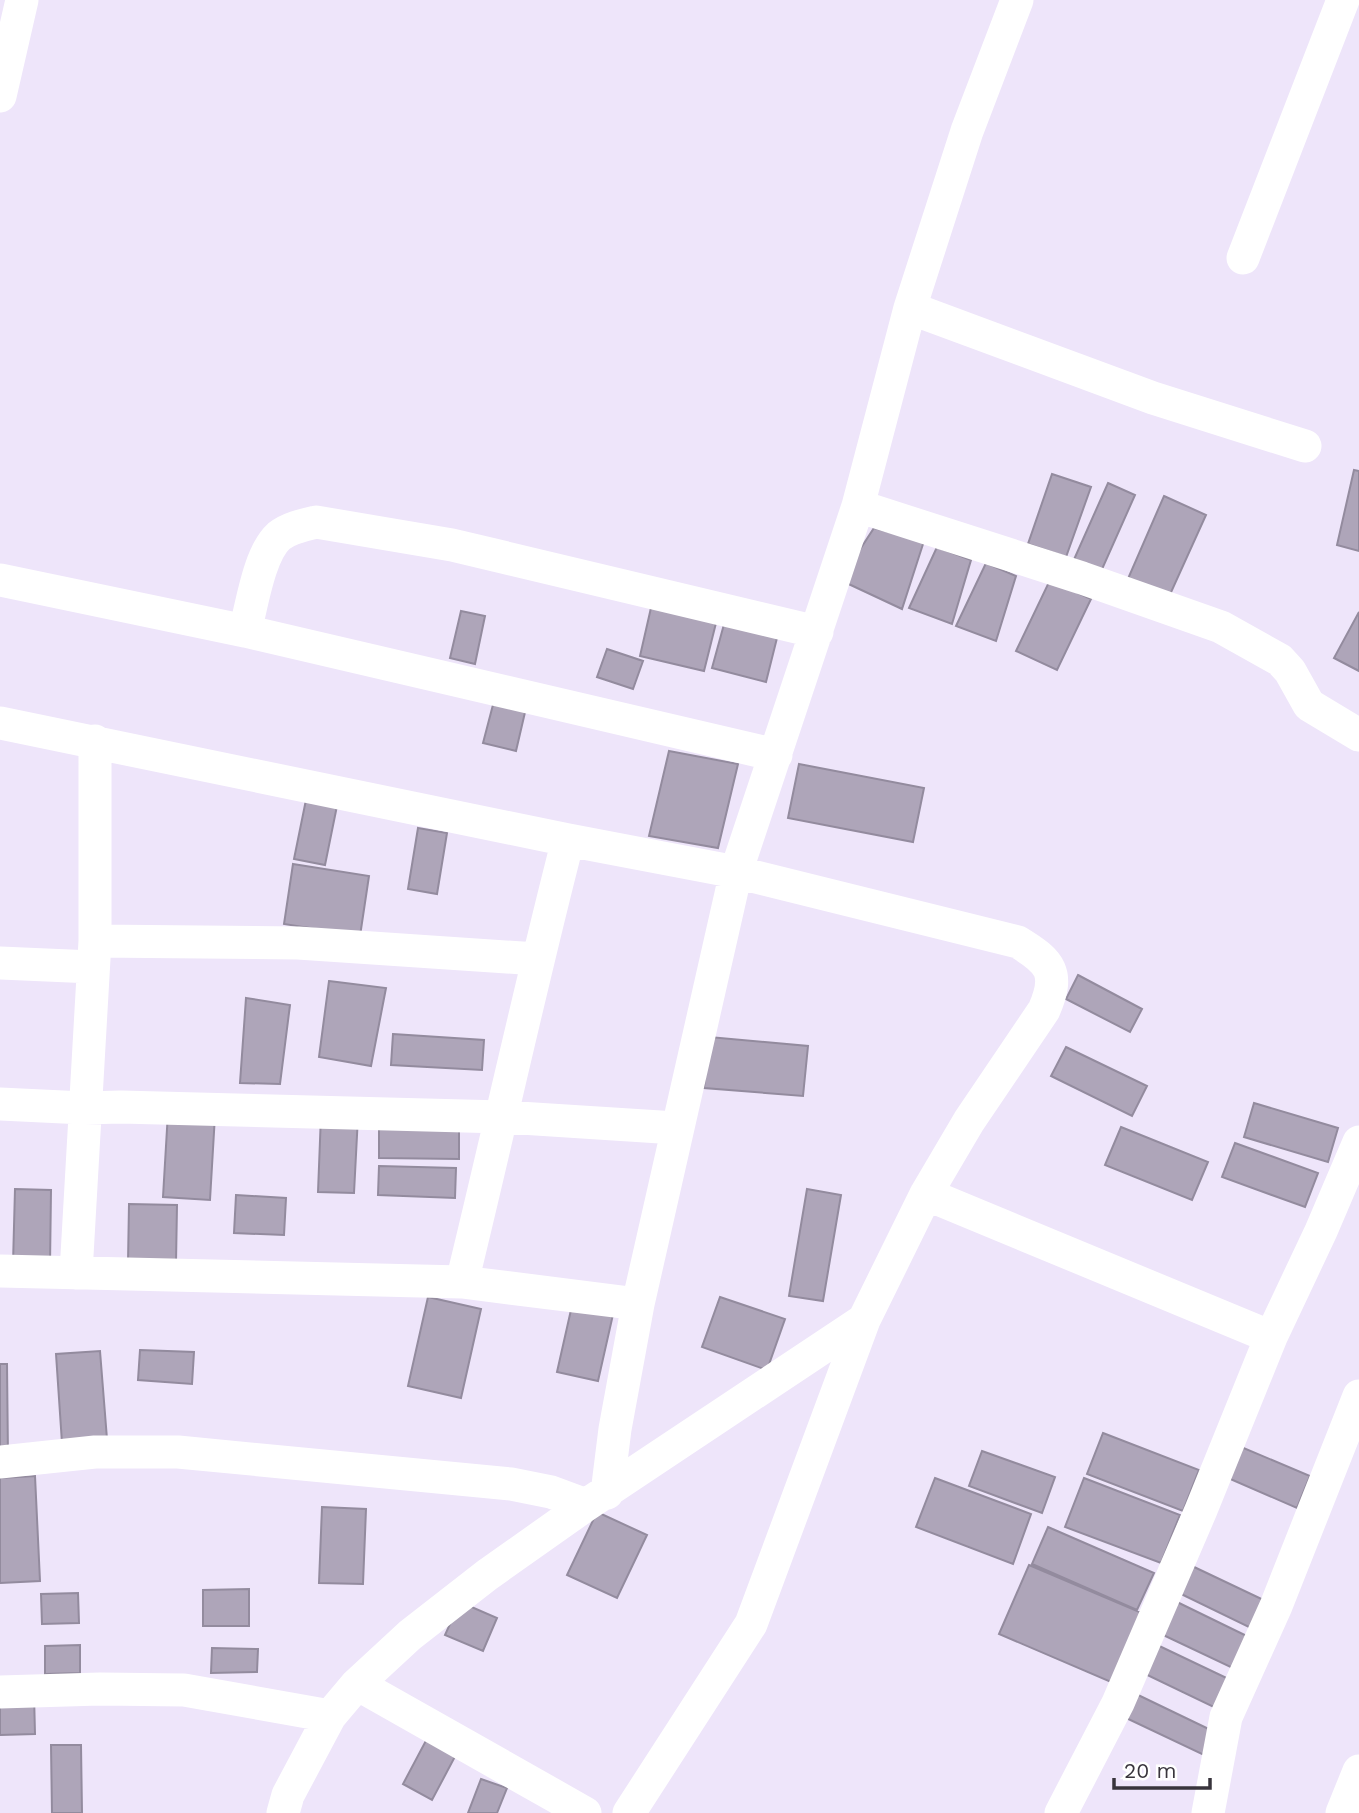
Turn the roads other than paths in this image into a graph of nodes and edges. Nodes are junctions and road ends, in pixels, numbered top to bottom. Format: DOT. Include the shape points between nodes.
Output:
graph roads {
  1 [pos="22,0"];
  2 [pos="1017,0"];
  3 [pos="1343,0"];
  4 [pos="0,96"];
  5 [pos="1243,258"];
  6 [pos="910,308"];
  7 [pos="1305,446"];
  8 [pos="858,506"];
  9 [pos="0,580"];
  10 [pos="245,631"];
  11 [pos="817,632"];
  12 [pos="0,723"];
  13 [pos="1359,735"];
  14 [pos="95,741"];
  15 [pos="776,755"];
  16 [pos="568,840"];
  17 [pos="736,872"];
  18 [pos="94,954"];
  19 [pos="537,959"];
  20 [pos="0,963"];
  21 [pos="0,1104"];
  22 [pos="84,1108"];
  23 [pos="503,1117"];
  24 [pos="676,1128"];
  25 [pos="1359,1142"];
  26 [pos="926,1194"];
  27 [pos="0,1271"];
  28 [pos="76,1273"];
  29 [pos="462,1282"];
  30 [pos="638,1304"];
  31 [pos="864,1320"];
  32 [pos="1271,1337"];
  33 [pos="1359,1396"];
  34 [pos="0,1462"];
  35 [pos="596,1499"];
  36 [pos="357,1684"];
  37 [pos="0,1692"];
  38 [pos="330,1716"];
  39 [pos="1359,1771"];
  40 [pos="283,1813"];
  41 [pos="585,1813"];
  42 [pos="629,1813"];
  43 [pos="1061,1813"];
  44 [pos="1208,1813"];
  45 [pos="1342,1813"];
  1 -- 4 [label="street"];
  2 -- 6 [label="street" via="967,131"];
  3 -- 5 [label="street"];
  6 -- 7 [label="street" via="1141,393"];
  6 -- 8 [label="street"];
  8 -- 11 [label="street"];
  8 -- 13 [label="street" via="1221,627 1280,660 1309,705"];
  9 -- 10 [label="street"];
  10 -- 11 [label="street" via="266,554 279,536 316,522 452,545"];
  10 -- 15 [label="street"];
  11 -- 15 [label="street"];
  12 -- 14 [label="street"];
  14 -- 16 [label="street"];
  14 -- 18 [label="street"];
  15 -- 17 [label="street"];
  16 -- 17 [label="street"];
  16 -- 19 [label="street"];
  17 -- 24 [label="street"];
  17 -- 26 [label="street" via="1018,942 1049,965 1053,978 1044,1010"];
  18 -- 19 [label="street" via="298,943"];
  18 -- 20 [label="street"];
  18 -- 22 [label="street"];
  19 -- 23 [label="street"];
  21 -- 22 [label="street"];
  22 -- 23 [label="street"];
  22 -- 28 [label="street"];
  23 -- 24 [label="street"];
  23 -- 29 [label="street"];
  24 -- 30 [label="street"];
  25 -- 32 [label="street"];
  26 -- 31 [label="street"];
  26 -- 32 [label="street"];
  27 -- 28 [label="street"];
  28 -- 29 [label="street"];
  29 -- 30 [label="street"];
  30 -- 35 [label="street" via="615,1429"];
  31 -- 35 [label="street"];
  31 -- 42 [label="street" via="751,1624"];
  32 -- 43 [label="street" via="1118,1703"];
  33 -- 44 [label="street" via="1276,1606 1226,1717"];
  34 -- 35 [label="street" via="95,1452 178,1452 511,1484"];
  35 -- 36 [label="street" via="487,1575"];
  36 -- 38 [label="street"];
  36 -- 41 [label="street"];
  37 -- 38 [label="street" via="184,1690"];
  38 -- 40 [label="street"];
  39 -- 45 [label="street"];
}
